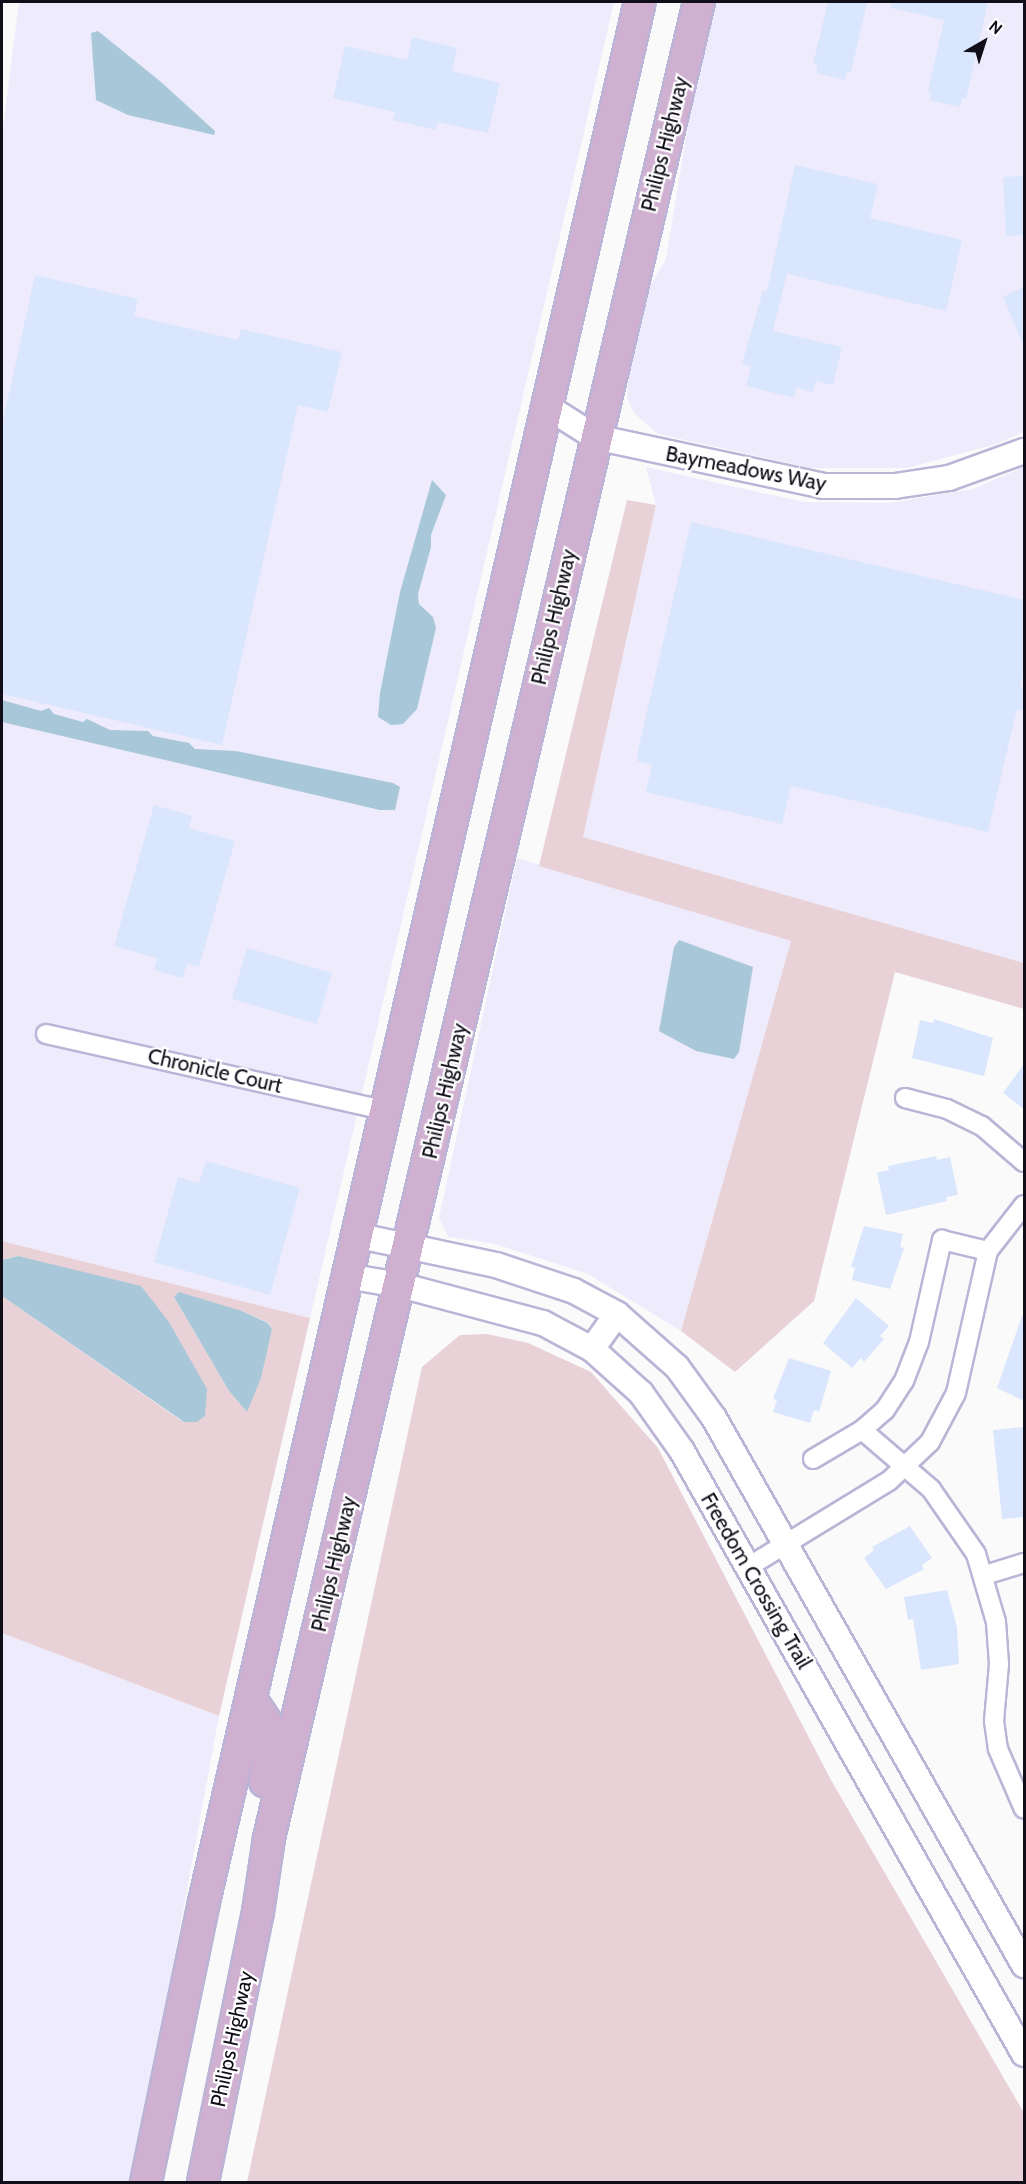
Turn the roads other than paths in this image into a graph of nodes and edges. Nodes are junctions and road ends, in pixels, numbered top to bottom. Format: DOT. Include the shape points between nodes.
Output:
graph roads {
  1 [pos="640,2"];
  2 [pos="699,2"];
  3 [pos="546,406"];
  4 [pos="595,437"];
  5 [pos="1024,451"];
  6 [pos="46,1034"];
  7 [pos="905,1098"];
  8 [pos="384,1110"];
  9 [pos="1024,1162"];
  10 [pos="1024,1205"];
  11 [pos="355,1235"];
  12 [pos="410,1246"];
  13 [pos="988,1251"];
  14 [pos="346,1276"];
  15 [pos="400,1286"];
  16 [pos="617,1314"];
  17 [pos="592,1349"];
  18 [pos="862,1430"];
  19 [pos="813,1459"];
  20 [pos="904,1467"];
  21 [pos="785,1544"];
  22 [pos="1024,1563"];
  23 [pos="748,1567"];
  24 [pos="985,1575"];
  25 [pos="252,1701"];
  26 [pos="1024,1809"];
  27 [pos="269,1838"];
  28 [pos="1024,1965"];
  29 [pos="1024,2054"];
  30 [pos="147,2182"];
  31 [pos="203,2182"];
  1 -- 3 [label="main road"];
  2 -- 4 [label="main road, Philips Highway"];
  3 -- 4 [label="street, Baymeadows Way"];
  3 -- 8 [label="main road"];
  4 -- 5 [label="street, Baymeadows Way" via="823,486 895,486 949,478"];
  4 -- 12 [label="main road, Philips Highway"];
  6 -- 8 [label="street, Chronicle Court"];
  7 -- 9 [label="street" via="947,1109 982,1126"];
  8 -- 11 [label="main road"];
  10 -- 13 [label="street"];
  11 -- 12 [label="street, Freedom Crossing Trail"];
  11 -- 14 [label="main road"];
  12 -- 15 [label="main road, Philips Highway"];
  12 -- 16 [label="street, Freedom Crossing Trail" via="534,1275"];
  13 -- 18 [label="street" via="942,1240 919,1342 904,1380 885,1410"];
  13 -- 20 [label="street" via="956,1393 930,1442"];
  14 -- 15 [label="street, Freedom Crossing Trail"];
  14 -- 25 [label="main road"];
  15 -- 17 [label="street, Freedom Crossing Trail" via="543,1323"];
  15 -- 27 [label="main road, Philips Highway"];
  16 -- 17 [label="street"];
  16 -- 21 [label="street, Freedom Crossing Trail" via="662,1350 696,1390"];
  17 -- 23 [label="street, Freedom Crossing Trail" via="620,1371 659,1414"];
  18 -- 19 [label="street"];
  18 -- 20 [label="street"];
  20 -- 21 [label="street" via="889,1481"];
  20 -- 24 [label="street" via="931,1490 955,1520"];
  21 -- 23 [label="street"];
  21 -- 28 [label="street, Freedom Crossing Trail"];
  22 -- 24 [label="street"];
  23 -- 29 [label="street, Freedom Crossing Trail"];
  24 -- 26 [label="street" via="996,1622 999,1665 994,1721 998,1749"];
  25 -- 27 [label="main road" via="272,1729 262,1797"];
  25 -- 30 [label="main road" via="204,1902"];
  27 -- 31 [label="main road, Philips Highway" via="258,1912"];
}
